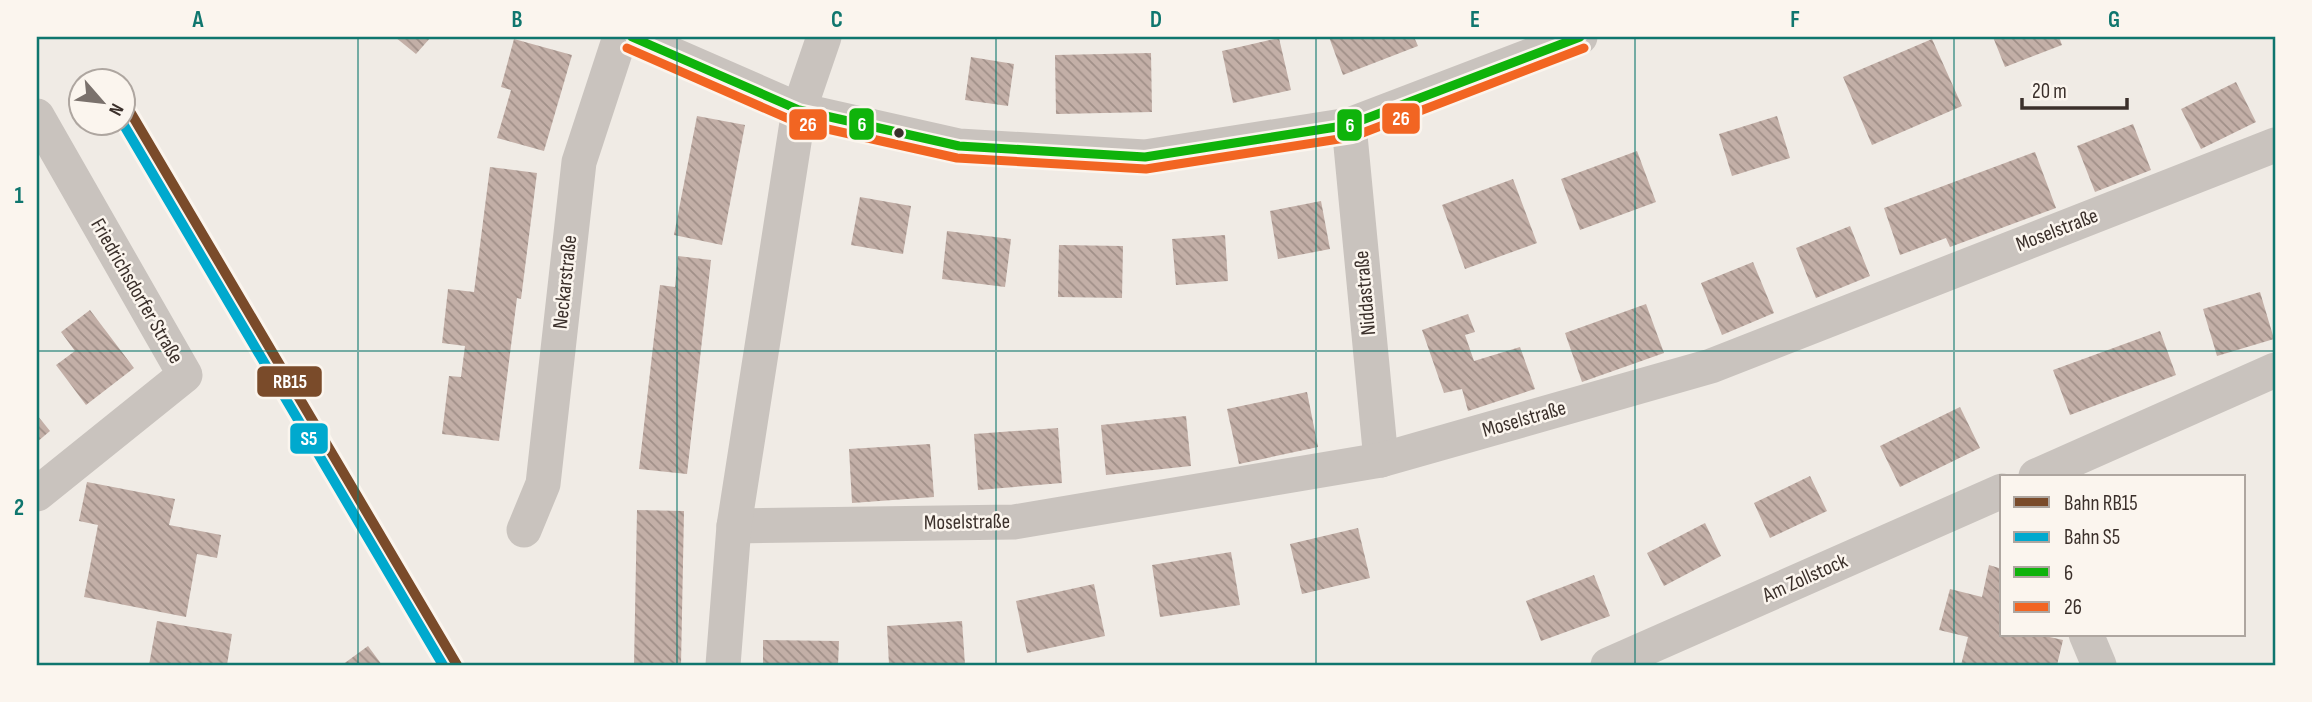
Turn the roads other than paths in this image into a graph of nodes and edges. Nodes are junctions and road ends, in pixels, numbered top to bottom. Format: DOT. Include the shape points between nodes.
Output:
graph roads {
  1 [pos="620,37"];
  2 [pos="632,37"];
  3 [pos="824,37"];
  4 [pos="1580,37"];
  5 [pos="799,110"];
  6 [pos="37,116"];
  7 [pos="1349,125"];
  8 [pos="2275,145"];
  9 [pos="2275,370"];
  10 [pos="1381,460"];
  11 [pos="2038,475"];
  12 [pos="2000,492"];
  13 [pos="37,494"];
  14 [pos="733,526"];
  15 [pos="524,530"];
  16 [pos="2087,636"];
  17 [pos="723,665"];
  18 [pos="1608,665"];
  19 [pos="2099,665"];
  1 -- 15 [label="street, Neckarstraße" via="579,162 543,484"];
  2 -- 5 [label="street"];
  3 -- 5 [label="street"];
  4 -- 7 [label="street"];
  5 -- 7 [label="street" via="959,146 1145,157"];
  5 -- 14 [label="street"];
  6 -- 13 [label="street, Friedrichsdorfer Straße" via="185,375"];
  7 -- 10 [label="street, Niddastraße"];
  8 -- 10 [label="street, Moselstraße" via="1711,366"];
  9 -- 11 [label="street"];
  10 -- 14 [label="street, Moselstraße" via="1014,522"];
  12 -- 18 [label="street, Am Zollstock"];
  14 -- 17 [label="street"];
  16 -- 19 [label="street"];
}
